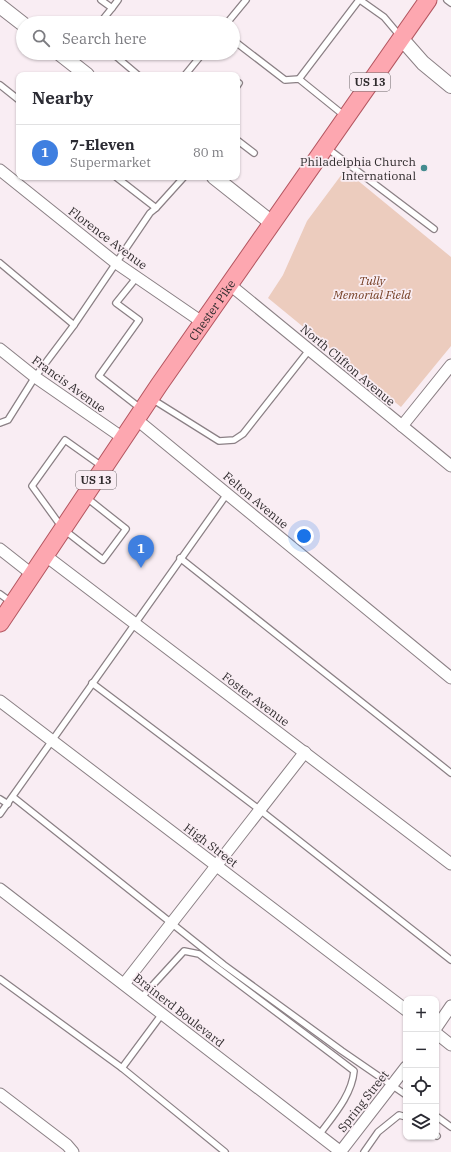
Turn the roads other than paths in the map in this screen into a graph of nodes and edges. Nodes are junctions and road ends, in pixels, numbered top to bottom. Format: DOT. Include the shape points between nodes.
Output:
graph roads {
  1 [pos="101,0"];
  2 [pos="118,0"];
  3 [pos="246,0"];
  4 [pos="359,0"];
  5 [pos="428,0"];
  6 [pos="447,0"];
  7 [pos="451,3"];
  8 [pos="0,6"];
  9 [pos="112,8"];
  10 [pos="106,16"];
  11 [pos="233,16"];
  12 [pos="16,19"];
  13 [pos="401,38"];
  14 [pos="240,45"];
  15 [pos="68,60"];
  16 [pos="120,60"];
  17 [pos="197,60"];
  18 [pos="83,72"];
  19 [pos="134,72"];
  20 [pos="187,72"];
  21 [pos="299,79"];
  22 [pos="0,85"];
  23 [pos="451,86"];
  24 [pos="16,98"];
  25 [pos="346,117"];
  26 [pos="240,142"];
  27 [pos="325,146"];
  28 [pos="254,153"];
  29 [pos="0,170"];
  30 [pos="120,180"];
  31 [pos="181,180"];
  32 [pos="218,180"];
  33 [pos="156,208"];
  34 [pos="272,223"];
  35 [pos="434,230"];
  36 [pos="0,263"];
  37 [pos="116,263"];
  38 [pos="137,277"];
  39 [pos="229,284"];
  40 [pos="202,322"];
  41 [pos="74,325"];
  42 [pos="0,349"];
  43 [pos="310,350"];
  44 [pos="451,365"];
  45 [pos="35,377"];
  46 [pos="143,408"];
  47 [pos="0,423"];
  48 [pos="402,426"];
  49 [pos="123,438"];
  50 [pos="451,466"];
  51 [pos="104,468"];
  52 [pos="227,494"];
  53 [pos="85,497"];
  54 [pos="63,529"];
  55 [pos="0,548"];
  56 [pos="46,556"];
  57 [pos="180,558"];
  58 [pos="33,575"];
  59 [pos="7,599"];
  60 [pos="0,623"];
  61 [pos="135,623"];
  62 [pos="451,678"];
  63 [pos="92,683"];
  64 [pos="0,701"];
  65 [pos="52,740"];
  66 [pos="304,752"];
  67 [pos="451,773"];
  68 [pos="13,797"];
  69 [pos="0,799"];
  70 [pos="8,804"];
  71 [pos="260,810"];
  72 [pos="0,814"];
  73 [pos="451,864"];
  74 [pos="216,866"];
  75 [pos="0,889"];
  76 [pos="172,922"];
  77 [pos="451,960"];
  78 [pos="0,979"];
  79 [pos="124,984"];
  80 [pos="141,998"];
  81 [pos="451,1006"];
  82 [pos="403,1008"];
  83 [pos="162,1014"];
  84 [pos="439,1024"];
  85 [pos="439,1035"];
  86 [pos="451,1045"];
  87 [pos="122,1068"];
  88 [pos="405,1068"];
  89 [pos="392,1085"];
  90 [pos="403,1093"];
  91 [pos="0,1094"];
  92 [pos="403,1116"];
  93 [pos="439,1118"];
  94 [pos="451,1127"];
  95 [pos="319,1135"];
  96 [pos="335,1150"];
  97 [pos="73,1152"];
  98 [pos="225,1152"];
  99 [pos="364,1152"];
  1 -- 9 [label="lane"];
  2 -- 9 [label="lane"];
  3 -- 11 [label="lane"];
  4 -- 13 [label="lane" via="384,17"];
  4 -- 21 [label="lane"];
  5 -- 13 [label="main road, Chester Pike / US 13"];
  6 -- 7 [label="lane"];
  8 -- 12 [label="street"];
  9 -- 10 [label="lane"];
  13 -- 23 [label="street" via="422,63"];
  13 -- 25 [label="main road, Chester Pike / US 13"];
  14 -- 21 [label="lane" via="284,80"];
  15 -- 18 [label="street"];
  16 -- 19 [label="lane"];
  17 -- 20 [label="lane"];
  21 -- 25 [label="lane"];
  22 -- 24 [label="lane"];
  25 -- 27 [label="main road, Chester Pike / US 13"];
  26 -- 28 [label="lane"];
  27 -- 34 [label="main road, Chester Pike / US 13"];
  27 -- 35 [label="lane"];
  29 -- 37 [label="street, Florence Avenue"];
  30 -- 33 [label="lane"];
  31 -- 33 [label="lane"];
  32 -- 34 [label="street"];
  33 -- 37 [label="lane"];
  34 -- 39 [label="main road, Chester Pike / US 13"];
  36 -- 41 [label="lane"];
  37 -- 38 [label="street, Florence Avenue"];
  37 -- 41 [label="lane"];
  38 -- 40 [label="street, Florence Avenue"];
  38 -- 46 [label="lane" via="116,303 139,320 99,376"];
  39 -- 40 [label="main road, Chester Pike / US 13"];
  39 -- 43 [label="street, North Clifton Avenue"];
  40 -- 46 [label="main road, Chester Pike / US 13"];
  41 -- 45 [label="lane"];
  42 -- 45 [label="street, Francis Avenue"];
  43 -- 46 [label="lane" via="243,434 234,440 218,441"];
  43 -- 48 [label="street, North Clifton Avenue"];
  44 -- 48 [label="street"];
  45 -- 47 [label="lane" via="8,420"];
  45 -- 49 [label="street, Francis Avenue"];
  46 -- 49 [label="main road, Chester Pike / US 13"];
  46 -- 52 [label="street, Felton Avenue"];
  48 -- 50 [label="street, North Clifton Avenue"];
  49 -- 51 [label="main road, Chester Pike / US 13"];
  51 -- 53 [label="main road, Chester Pike / US 13"];
  51 -- 54 [label="lane" via="65,440 32,486"];
  52 -- 57 [label="lane"];
  52 -- 62 [label="street, Felton Avenue"];
  53 -- 54 [label="main road, Chester Pike / US 13"];
  53 -- 54 [label="lane" via="126,529 103,560"];
  54 -- 56 [label="main road, Chester Pike / US 13"];
  55 -- 58 [label="street"];
  56 -- 58 [label="main road, Chester Pike / US 13"];
  56 -- 61 [label="street, Foster Avenue"];
  57 -- 61 [label="lane"];
  57 -- 67 [label="lane"];
  58 -- 59 [label="main road, Chester Pike / US 13"];
  59 -- 60 [label="main road, Chester Pike / US 13"];
  61 -- 63 [label="lane"];
  61 -- 66 [label="street, Foster Avenue"];
  63 -- 65 [label="lane"];
  63 -- 71 [label="lane"];
  64 -- 65 [label="street, High Street"];
  65 -- 68 [label="lane"];
  65 -- 74 [label="street, High Street"];
  66 -- 71 [label="street"];
  66 -- 73 [label="street, Foster Avenue"];
  68 -- 70 [label="lane"];
  68 -- 76 [label="lane"];
  69 -- 70 [label="lane"];
  70 -- 72 [label="lane"];
  71 -- 74 [label="street"];
  71 -- 77 [label="lane"];
  74 -- 76 [label="street"];
  74 -- 82 [label="street, High Street"];
  75 -- 79 [label="street, Brainerd Boulevard"];
  76 -- 79 [label="street"];
  76 -- 89 [label="lane" via="342,1052"];
  78 -- 87 [label="lane"];
  79 -- 80 [label="street, Brainerd Boulevard"];
  80 -- 83 [label="street, Brainerd Boulevard"];
  80 -- 95 [label="lane" via="184,951 199,954 354,1071 353,1082 342,1104"];
  81 -- 84 [label="street"];
  83 -- 87 [label="lane"];
  83 -- 95 [label="street, Brainerd Boulevard"];
  85 -- 86 [label="street"];
  87 -- 98 [label="lane"];
  88 -- 89 [label="street, Spring Street"];
  89 -- 90 [label="lane"];
  89 -- 96 [label="street, Spring Street"];
  91 -- 97 [label="street"];
  92 -- 99 [label="lane" via="399,1115 378,1132"];
  93 -- 94 [label="lane"];
  95 -- 96 [label="street, Brainerd Boulevard"];
}
